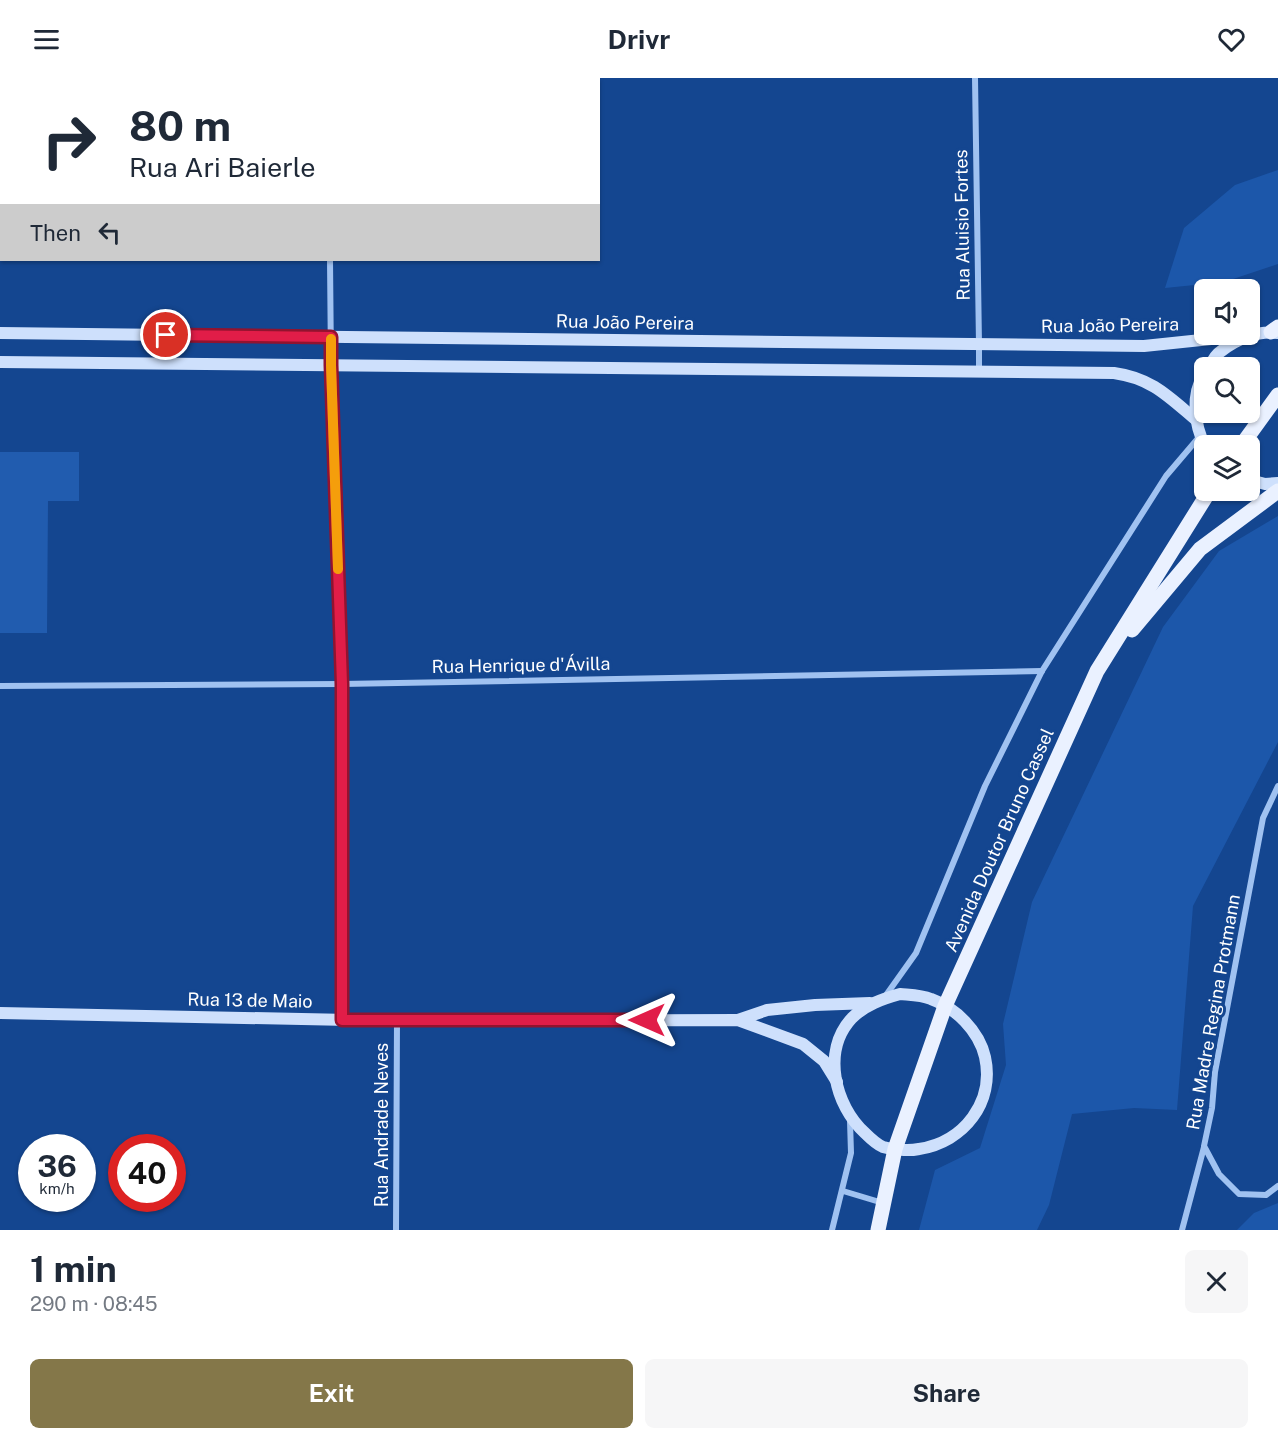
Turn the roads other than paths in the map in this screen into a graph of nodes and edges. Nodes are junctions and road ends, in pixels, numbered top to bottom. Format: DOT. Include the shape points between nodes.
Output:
graph roads {
  1 [pos="975,78"];
  2 [pos="330,261"];
  3 [pos="1276,330"];
  4 [pos="0,333"];
  5 [pos="1260,333"];
  6 [pos="331,337"];
  7 [pos="1194,341"];
  8 [pos="979,344"];
  9 [pos="1232,345"];
  10 [pos="1216,357"];
  11 [pos="0,362"];
  12 [pos="331,365"];
  13 [pos="979,371"];
  14 [pos="1278,395"];
  15 [pos="1194,418"];
  16 [pos="1249,435"];
  17 [pos="1194,449"];
  18 [pos="1260,483"];
  19 [pos="1278,483"];
  20 [pos="1278,491"];
  21 [pos="1203,501"];
  22 [pos="1042,671"];
  23 [pos="1097,671"];
  24 [pos="342,684"];
  25 [pos="0,686"];
  26 [pos="1278,786"];
  27 [pos="884,998"];
  28 [pos="872,1004"];
  29 [pos="945,1006"];
  30 [pos="0,1013"];
  31 [pos="342,1020"];
  32 [pos="738,1020"];
  33 [pos="397,1021"];
  34 [pos="837,1082"];
  35 [pos="850,1117"];
  36 [pos="1204,1146"];
  37 [pos="895,1149"];
  38 [pos="1278,1186"];
  39 [pos="843,1191"];
  40 [pos="884,1203"];
  41 [pos="396,1230"];
  42 [pos="832,1230"];
  43 [pos="878,1230"];
  44 [pos="1182,1230"];
  1 -- 8 [label="street, Rua Aluisio Fortes"];
  2 -- 6 [label="street"];
  3 -- 5 [label="street, Rua João Pereira"];
  4 -- 6 [label="street, Rua João Pereira"];
  6 -- 8 [label="street, Rua João Pereira"];
  6 -- 12 [label="street"];
  7 -- 8 [label="street, Rua João Pereira" via="1144,346"];
  8 -- 13 [label="street, Rua Aluisio Fortes"];
  9 -- 10 [label="street"];
  11 -- 12 [label="street"];
  12 -- 13 [label="street"];
  12 -- 24 [label="street"];
  13 -- 15 [label="street" via="1131,375 1159,388"];
  14 -- 16 [label="main road"];
  17 -- 22 [label="street" via="1166,476"];
  18 -- 19 [label="street"];
  20 -- 23 [label="main road" via="1200,549"];
  21 -- 23 [label="main road, Avenida Doutor Bruno Cassel"];
  22 -- 24 [label="street, Rua Henrique d'Ávilla"];
  22 -- 27 [label="street" via="985,786 916,953"];
  23 -- 29 [label="main road, Avenida Doutor Bruno Cassel"];
  24 -- 25 [label="street, Rua Henrique d'Ávilla"];
  24 -- 31 [label="street"];
  26 -- 36 [label="street, Rua Madre Regina Protmann" via="1263,818"];
  27 -- 28 [label="street"];
  27 -- 29 [label="street" via="916,995"];
  28 -- 32 [label="street" via="767,1010"];
  28 -- 34 [label="street" via="850,1020 837,1043"];
  29 -- 37 [label="main road, Avenida Doutor Bruno Cassel"];
  29 -- 37 [label="street" via="977,1036 985,1056 987,1078 983,1099 973,1118 948,1140 917,1150"];
  30 -- 31 [label="street, Rua 13 de Maio"];
  31 -- 33 [label="street, Rua 13 de Maio"];
  32 -- 33 [label="street, Rua 13 de Maio"];
  32 -- 34 [label="street, Rua 13 de Maio" via="803,1044 824,1061"];
  33 -- 41 [label="street, Rua Andrade Neves"];
  34 -- 35 [label="street"];
  35 -- 37 [label="street" via="870,1138"];
  35 -- 39 [label="street" via="851,1153"];
  36 -- 38 [label="street, Rua Madre Regina Protmann" via="1219,1174 1239,1194 1266,1195"];
  36 -- 44 [label="street"];
  37 -- 40 [label="main road, Avenida Doutor Bruno Cassel"];
  39 -- 40 [label="street"];
  39 -- 42 [label="street"];
  40 -- 43 [label="main road, Avenida Doutor Bruno Cassel"];
}
